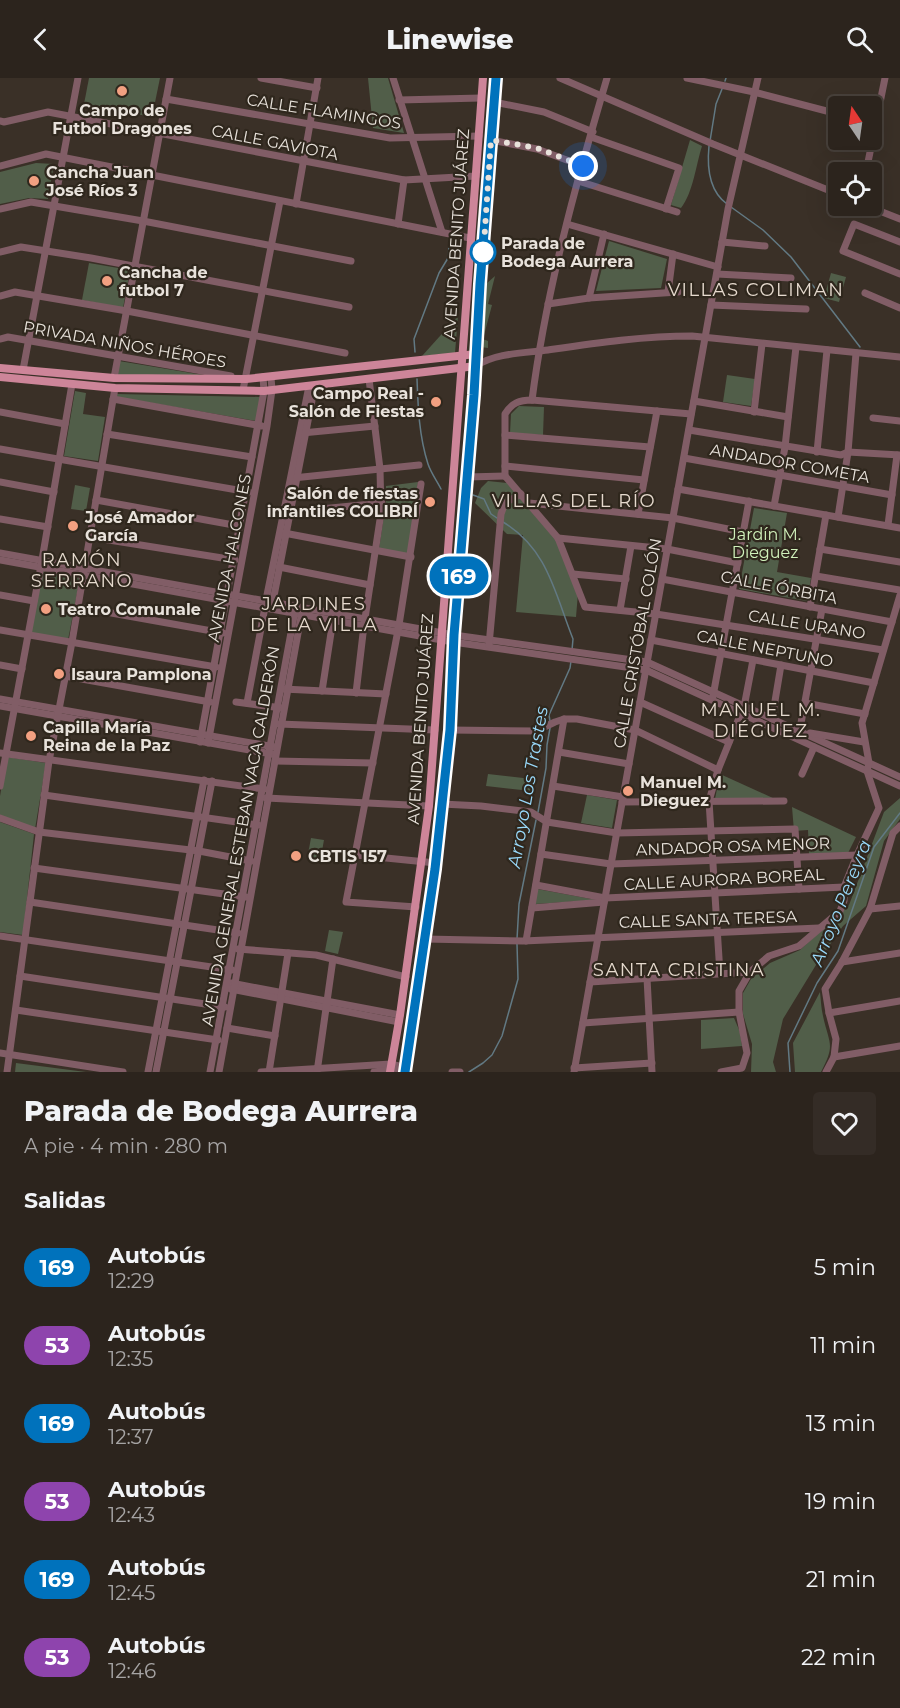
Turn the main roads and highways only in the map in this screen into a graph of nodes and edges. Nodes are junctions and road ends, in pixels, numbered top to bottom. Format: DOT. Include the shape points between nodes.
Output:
graph roads {
  1 [pos="483,78"];
  2 [pos="496,78"];
  3 [pos="476,354"];
  4 [pos="462,356"];
  5 [pos="476,366"];
  6 [pos="0,368"];
  7 [pos="461,368"];
  8 [pos="0,377"];
  9 [pos="448,527"];
  10 [pos="463,529"];
  11 [pos="390,1069"];
  12 [pos="405,1070"];
  1 -- 4 [label="main road, AVENIDA BENITO JUÁREZ"];
  2 -- 3 [label="main road, AVENIDA BENITO JUÁREZ"];
  3 -- 4 [label="main road"];
  3 -- 5 [label="main road, AVENIDA BENITO JUÁREZ"];
  4 -- 6 [label="main road" via="246,379 114,378"];
  4 -- 7 [label="main road, AVENIDA BENITO JUÁREZ"];
  5 -- 7 [label="main road"];
  5 -- 10 [label="main road, AVENIDA BENITO JUÁREZ"];
  7 -- 8 [label="main road" via="268,391 115,388"];
  7 -- 9 [label="main road, AVENIDA BENITO JUÁREZ"];
  9 -- 10 [label="main road"];
  9 -- 11 [label="main road, AVENIDA BENITO JUÁREZ" via="429,806"];
  10 -- 12 [label="main road, AVENIDA BENITO JUÁREZ" via="450,730 436,863"];
}
